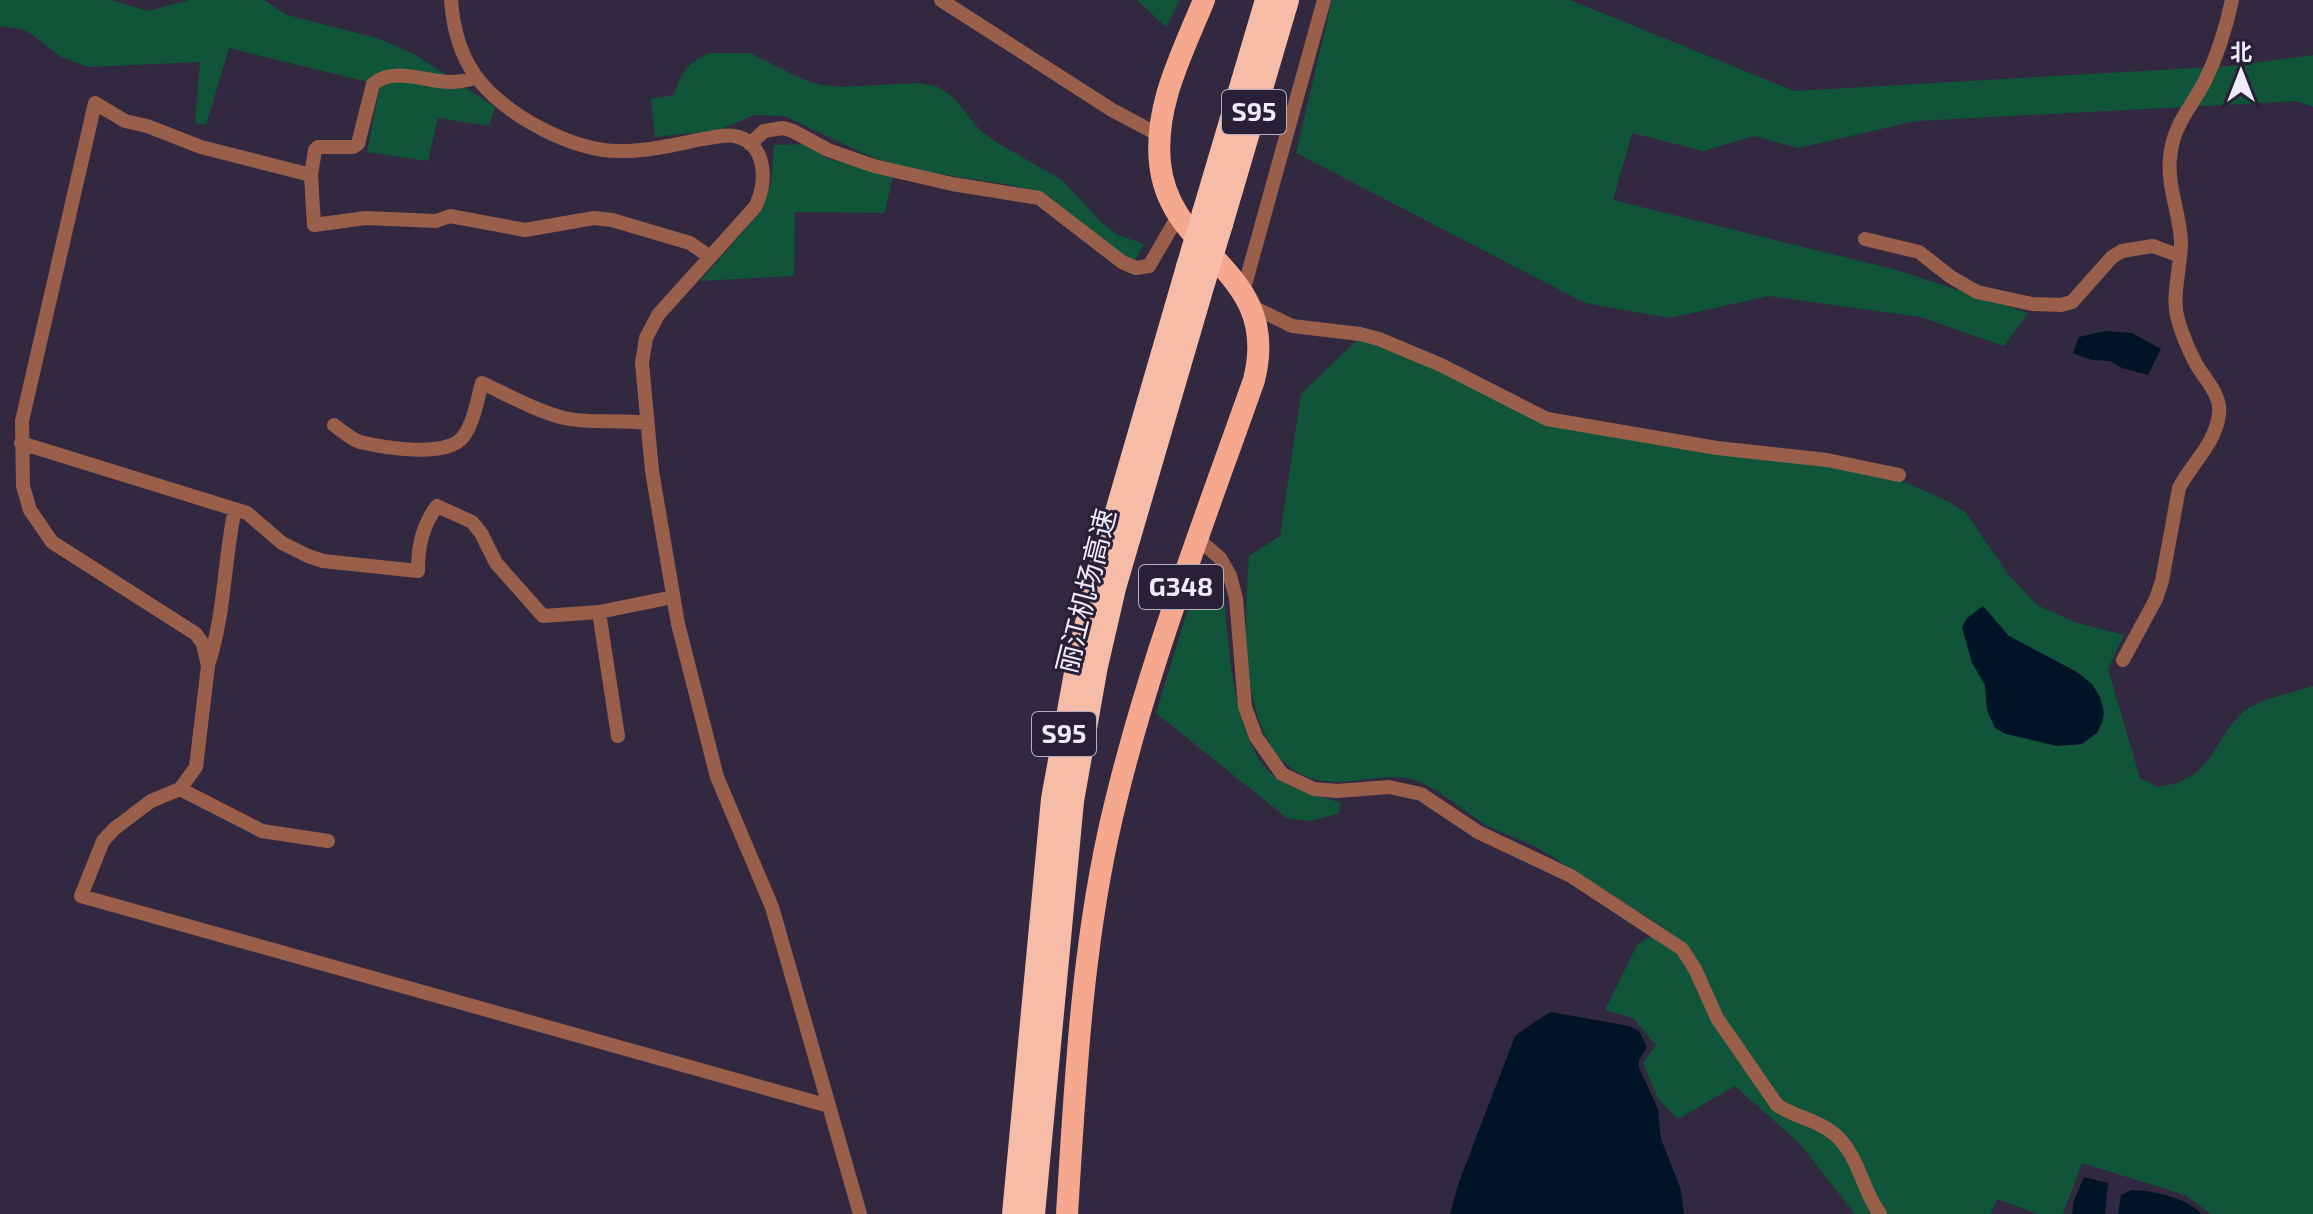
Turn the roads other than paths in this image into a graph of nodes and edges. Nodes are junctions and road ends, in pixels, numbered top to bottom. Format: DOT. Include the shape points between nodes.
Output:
graph roads {
  1 [pos="451,0"];
  2 [pos="941,0"];
  3 [pos="1204,0"];
  4 [pos="1267,0"];
  5 [pos="1287,0"];
  6 [pos="1324,0"];
  7 [pos="2232,0"];
  8 [pos="477,78"];
  9 [pos="1159,135"];
  10 [pos="750,144"];
  11 [pos="311,175"];
  12 [pos="1177,218"];
  13 [pos="1212,218"];
  14 [pos="1865,239"];
  15 [pos="2180,256"];
  16 [pos="710,257"];
  17 [pos="1196,274"];
  18 [pos="1247,299"];
  19 [pos="646,423"];
  20 [pos="334,425"];
  21 [pos="21,443"];
  22 [pos="1899,475"];
  23 [pos="235,509"];
  24 [pos="1198,539"];
  25 [pos="673,597"];
  26 [pos="599,612"];
  27 [pos="2123,660"];
  28 [pos="208,666"];
  29 [pos="618,736"];
  30 [pos="180,789"];
  31 [pos="328,841"];
  32 [pos="829,1106"];
  33 [pos="860,1214"];
  34 [pos="1014,1214"];
  35 [pos="1033,1214"];
  36 [pos="1067,1214"];
  37 [pos="1880,1214"];
  1 -- 8 [label="street" via="459,42"];
  2 -- 9 [label="street"];
  3 -- 9 [label="highway" via="1167,93"];
  4 -- 13 [label="highway, 丽江机场高速 / S95"];
  5 -- 13 [label="highway, 丽江机场高速 / S95"];
  6 -- 18 [label="street"];
  7 -- 15 [label="street" via="2214,60 2182,115 2170,155"];
  8 -- 10 [label="street" via="503,103 556,137 583,147 637,151 725,136"];
  8 -- 11 [label="street" via="451,82 402,75 378,80 358,144 318,147"];
  9 -- 12 [label="highway" via="1162,178"];
  10 -- 12 [label="street" via="764,131 783,128 874,166 1039,198 1136,268 1149,266"];
  10 -- 16 [label="street" via="763,170 761,193"];
  11 -- 16 [label="street" via="314,225 366,218 436,221 450,216 525,230 594,218 690,243"];
  11 -- 21 [label="street" via="201,147 125,121 95,103"];
  12 -- 18 [label="highway"];
  13 -- 17 [label="highway, 丽江机场高速 / S95, bridge"];
  14 -- 15 [label="street" via="1919,252 1977,292 2032,304 2072,302 2122,251 2153,246"];
  15 -- 27 [label="street" via="2178,319 2194,361 2219,401 2219,416 2203,454 2179,488 2162,581"];
  16 -- 19 [label="street" via="658,315 646,338"];
  17 -- 34 [label="highway, 丽江机场高速 / S95" via="1096,584 1063,737"];
  17 -- 35 [label="highway, 丽江机场高速 / S95" via="1114,588 1082,740"];
  18 -- 22 [label="street" via="1292,326 1379,339 1547,419"];
  18 -- 24 [label="highway, G348" via="1259,342 1257,367"];
  19 -- 20 [label="street" via="562,418 482,383 469,428 461,440 442,449 358,441"];
  19 -- 25 [label="street"];
  21 -- 23 [label="street"];
  21 -- 28 [label="street" via="26,499 52,542 196,634"];
  23 -- 26 [label="street" via="308,556 418,571 422,537 437,506 472,522 496,563 543,616"];
  23 -- 28 [label="street" via="217,639"];
  24 -- 36 [label="highway, G348" via="1143,700 1102,865 1081,1007"];
  24 -- 37 [label="street" via="1220,558 1230,576 1245,707 1256,737 1282,774 1314,789 1389,787 1421,794 1478,832 1571,876 1682,949 1717,1018 1777,1105 1815,1121 1842,1141"];
  25 -- 26 [label="street"];
  25 -- 32 [label="street" via="717,777 772,907"];
  26 -- 29 [label="street"];
  28 -- 30 [label="street" via="199,758"];
  30 -- 31 [label="street" via="262,831"];
  30 -- 32 [label="street" via="138,809 114,829 103,841 81,896"];
  32 -- 33 [label="street"];
}
